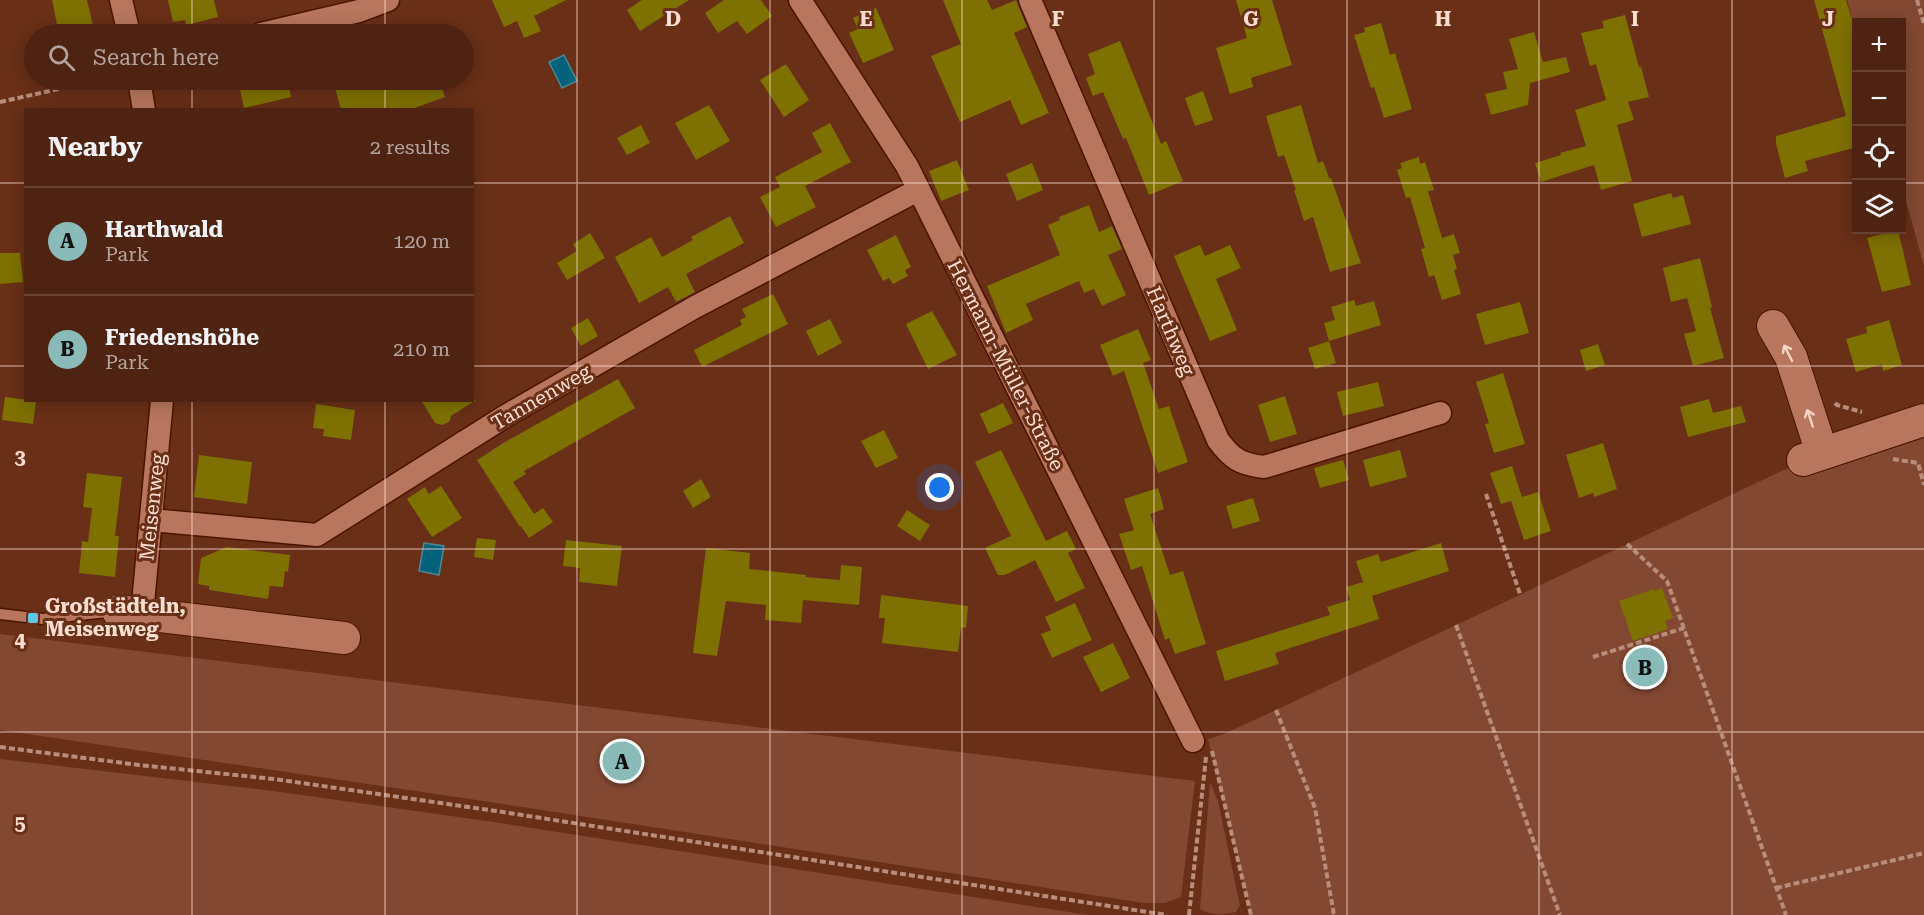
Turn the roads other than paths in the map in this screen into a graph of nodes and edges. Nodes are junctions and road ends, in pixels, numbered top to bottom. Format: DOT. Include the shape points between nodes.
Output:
graph roads {
  1 [pos="121,0"];
  2 [pos="388,0"];
  3 [pos="800,0"];
  4 [pos="1030,0"];
  5 [pos="127,24"];
  6 [pos="304,24"];
  7 [pos="140,90"];
  8 [pos="144,108"];
  9 [pos="918,190"];
  10 [pos="1773,326"];
  11 [pos="162,402"];
  12 [pos="1440,413"];
  13 [pos="1924,420"];
  14 [pos="151,520"];
  15 [pos="130,613"];
  16 [pos="0,614"];
  17 [pos="344,638"];
  18 [pos="1204,746"];
  1 -- 5 [label="street"];
  2 -- 6 [label="street"];
  3 -- 9 [label="street, Hermann-Müller-Straße" via="907,166"];
  4 -- 12 [label="street, Harthweg" via="1218,440 1229,454 1245,464 1264,467"];
  7 -- 8 [label="street"];
  9 -- 14 [label="street, Tannenweg" via="685,313 504,417 317,535"];
  9 -- 18 [label="street, Hermann-Müller-Straße"];
  13 -- 10 [label="main road, one-way" via="1812,457 1791,357"];
  11 -- 14 [label="street, Meisenweg"];
  14 -- 15 [label="street, Meisenweg"];
  15 -- 16 [label="lane" via="43,619"];
  15 -- 17 [label="main road"];
}
